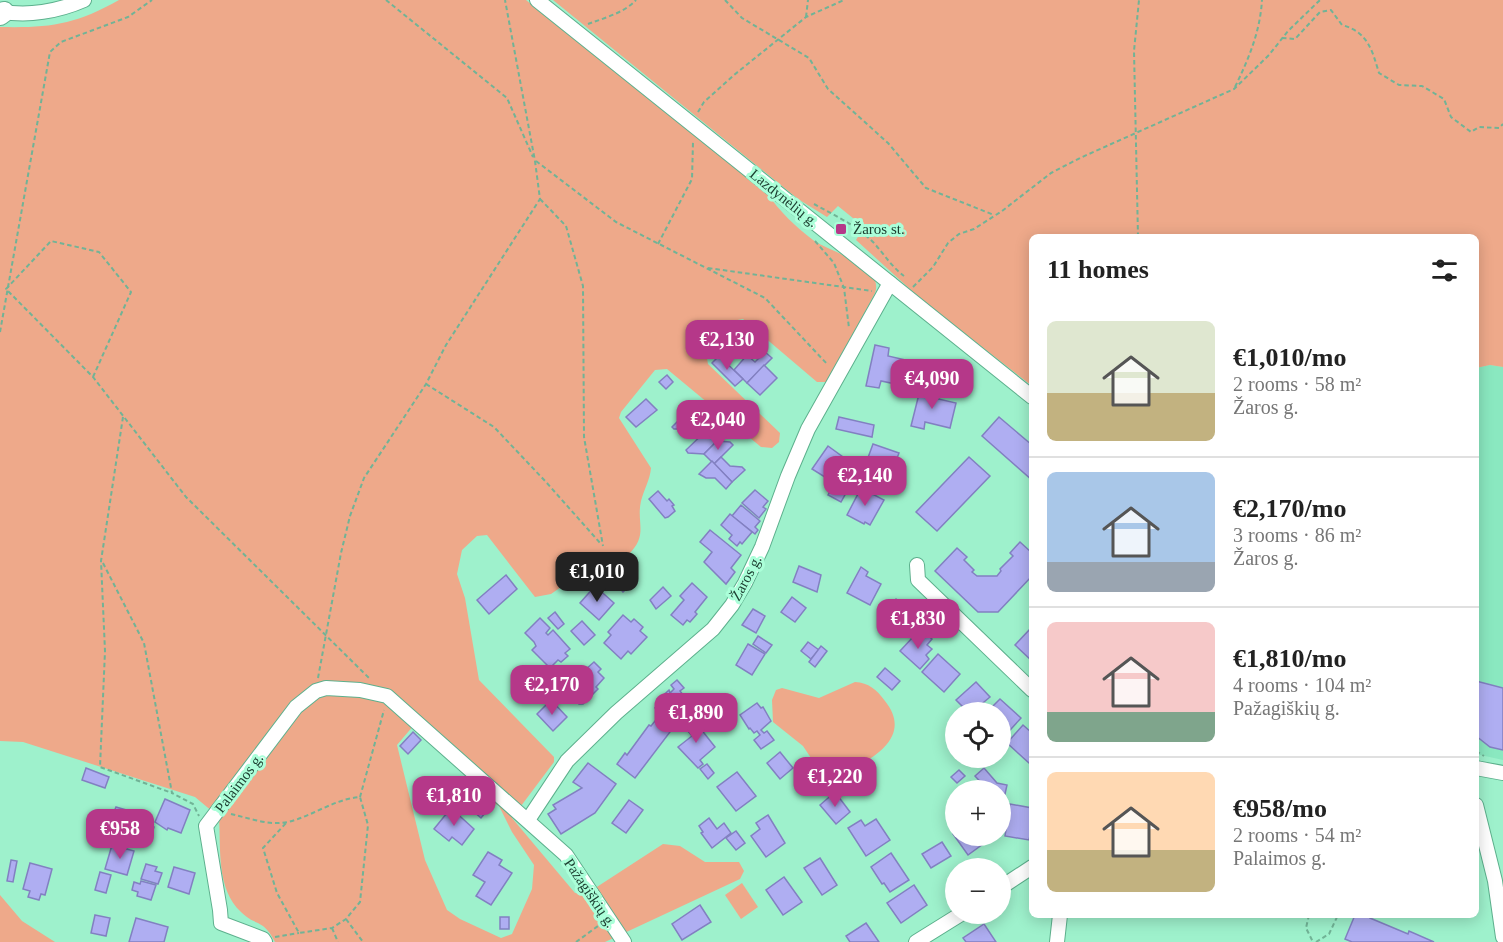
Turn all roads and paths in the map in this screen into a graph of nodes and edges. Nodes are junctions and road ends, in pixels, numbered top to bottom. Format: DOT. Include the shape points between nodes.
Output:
graph roads {
  1 [pos="84,0"];
  2 [pos="152,0"];
  3 [pos="386,0"];
  4 [pos="504,0"];
  5 [pos="537,0"];
  6 [pos="636,0"];
  7 [pos="725,0"];
  8 [pos="808,0"];
  9 [pos="844,0"];
  10 [pos="1139,0"];
  11 [pos="1262,0"];
  12 [pos="1320,0"];
  13 [pos="1,13"];
  14 [pos="806,17"];
  15 [pos="578,33"];
  16 [pos="1282,38"];
  17 [pos="778,40"];
  18 [pos="1234,89"];
  19 [pos="694,118"];
  20 [pos="705,119"];
  21 [pos="1503,124"];
  22 [pos="1135,134"];
  23 [pos="535,161"];
  24 [pos="540,199"];
  25 [pos="807,200"];
  26 [pos="994,215"];
  27 [pos="1138,234"];
  28 [pos="813,238"];
  29 [pos="658,244"];
  30 [pos="705,268"];
  31 [pos="844,288"];
  32 [pos="887,288"];
  33 [pos="6,289"];
  34 [pos="920,290"];
  35 [pos="910,291"];
  36 [pos="0,332"];
  37 [pos="852,352"];
  38 [pos="839,376"];
  39 [pos="93,377"];
  40 [pos="426,384"];
  41 [pos="1029,394"];
  42 [pos="123,417"];
  43 [pos="101,561"];
  44 [pos="917,565"];
  45 [pos="326,633"];
  46 [pos="1029,687"];
  47 [pos="316,691"];
  48 [pos="387,696"];
  49 [pos="1479,769"];
  50 [pos="1503,773"];
  51 [pos="172,793"];
  52 [pos="360,797"];
  53 [pos="218,810"];
  54 [pos="1479,817"];
  55 [pos="528,820"];
  56 [pos="287,822"];
  57 [pos="206,826"];
  58 [pos="1029,869"];
  59 [pos="1011,881"];
  60 [pos="1060,918"];
  61 [pos="1308,918"];
  62 [pos="1337,918"];
  63 [pos="346,919"];
  64 [pos="607,919"];
  65 [pos="945,924"];
  66 [pos="332,928"];
  67 [pos="299,933"];
  68 [pos="1503,937"];
  69 [pos="264,940"];
  70 [pos="338,942"];
  71 [pos="363,942"];
  72 [pos="576,942"];
  73 [pos="624,942"];
  74 [pos="916,942"];
  75 [pos="1057,942"];
  76 [pos="1315,942"];
  1 -- 13 [label="street" via="48,11"];
  2 -- 33 [label="path" via="128,17 68,39 50,52"];
  3 -- 23 [label="path" via="507,98"];
  4 -- 23 [label="path"];
  5 -- 15 [label="street, Lazdynėlių g."];
  6 -- 15 [label="path" via="620,12 583,26"];
  7 -- 17 [label="path" via="742,18"];
  8 -- 14 [label="path"];
  9 -- 14 [label="path"];
  10 -- 22 [label="path" via="1134,51"];
  11 -- 18 [label="path" via="1252,53"];
  12 -- 16 [label="path"];
  14 -- 17 [label="path"];
  15 -- 19 [label="street, Lazdynėlių g."];
  16 -- 18 [label="path"];
  16 -- 21 [label="path" via="1295,39 1320,12 1331,10 1342,25 1362,34 1379,73 1399,85 1422,86 1444,99 1451,117 1471,132"];
  17 -- 19 [label="path" via="704,102"];
  17 -- 26 [label="path" via="809,58 828,89 888,143 926,188"];
  18 -- 22 [label="path"];
  19 -- 20 [label="path"];
  19 -- 29 [label="path" via="692,179"];
  19 -- 32 [label="street, Lazdynėlių g."];
  22 -- 26 [label="path" via="1051,173"];
  22 -- 27 [label="path"];
  23 -- 24 [label="path"];
  23 -- 29 [label="path" via="616,222"];
  24 -- 40 [label="path" via="446,345"];
  24 -- 40 [label="path" via="566,226 583,286 584,437 603,546 494,426"];
  25 -- 35 [label="path" via="838,216 872,242"];
  26 -- 35 [label="path" via="948,243 933,267"];
  28 -- 31 [label="path" via="834,263"];
  29 -- 30 [label="path"];
  30 -- 31 [label="path"];
  30 -- 38 [label="path" via="765,298"];
  31 -- 32 [label="path"];
  31 -- 37 [label="path"];
  32 -- 35 [label="street, Lazdynėlių g."];
  32 -- 37 [label="street, Žaros g."];
  33 -- 36 [label="path"];
  33 -- 39 [label="path"];
  33 -- 39 [label="path" via="51,241 99,252 131,292"];
  34 -- 35 [label="path"];
  35 -- 41 [label="street, Lazdynėlių g."];
  37 -- 38 [label="street, Žaros g."];
  38 -- 55 [label="street, Žaros g." via="808,429 762,548 732,605 713,629 567,761"];
  39 -- 42 [label="path"];
  40 -- 45 [label="path" via="364,478 350,516"];
  42 -- 43 [label="path"];
  42 -- 45 [label="path" via="186,497"];
  43 -- 51 [label="path" via="144,643"];
  43 -- 51 [label="path" via="105,651 100,767"];
  44 -- 46 [label="street" via="918,580"];
  45 -- 47 [label="path"];
  45 -- 48 [label="path"];
  47 -- 48 [label="street, Pažagiškių g." via="360,690"];
  47 -- 53 [label="street, Palaimos g." via="296,707"];
  48 -- 52 [label="path"];
  48 -- 55 [label="street, Pažagiškių g."];
  49 -- 50 [label="street"];
  51 -- 57 [label="path" via="193,804"];
  52 -- 56 [label="path" via="346,798"];
  52 -- 63 [label="path" via="368,825 364,877 360,902"];
  53 -- 56 [label="path" via="267,823"];
  53 -- 57 [label="street, Palaimos g."];
  54 -- 68 [label="street" via="1495,881"];
  55 -- 64 [label="street, Pažagiškių g." via="566,855"];
  56 -- 67 [label="path" via="264,848 277,893"];
  57 -- 69 [label="street, Palaimos g." via="221,923"];
  58 -- 59 [label="street"];
  60 -- 75 [label="street"];
  61 -- 76 [label="path" via="1306,928"];
  62 -- 76 [label="path" via="1329,934"];
  63 -- 66 [label="path"];
  63 -- 71 [label="path"];
  64 -- 72 [label="path"];
  64 -- 73 [label="street, Pažagiškių g."];
  65 -- 74 [label="street"];
  66 -- 67 [label="path"];
  66 -- 70 [label="path"];
  67 -- 69 [label="path"];
}
